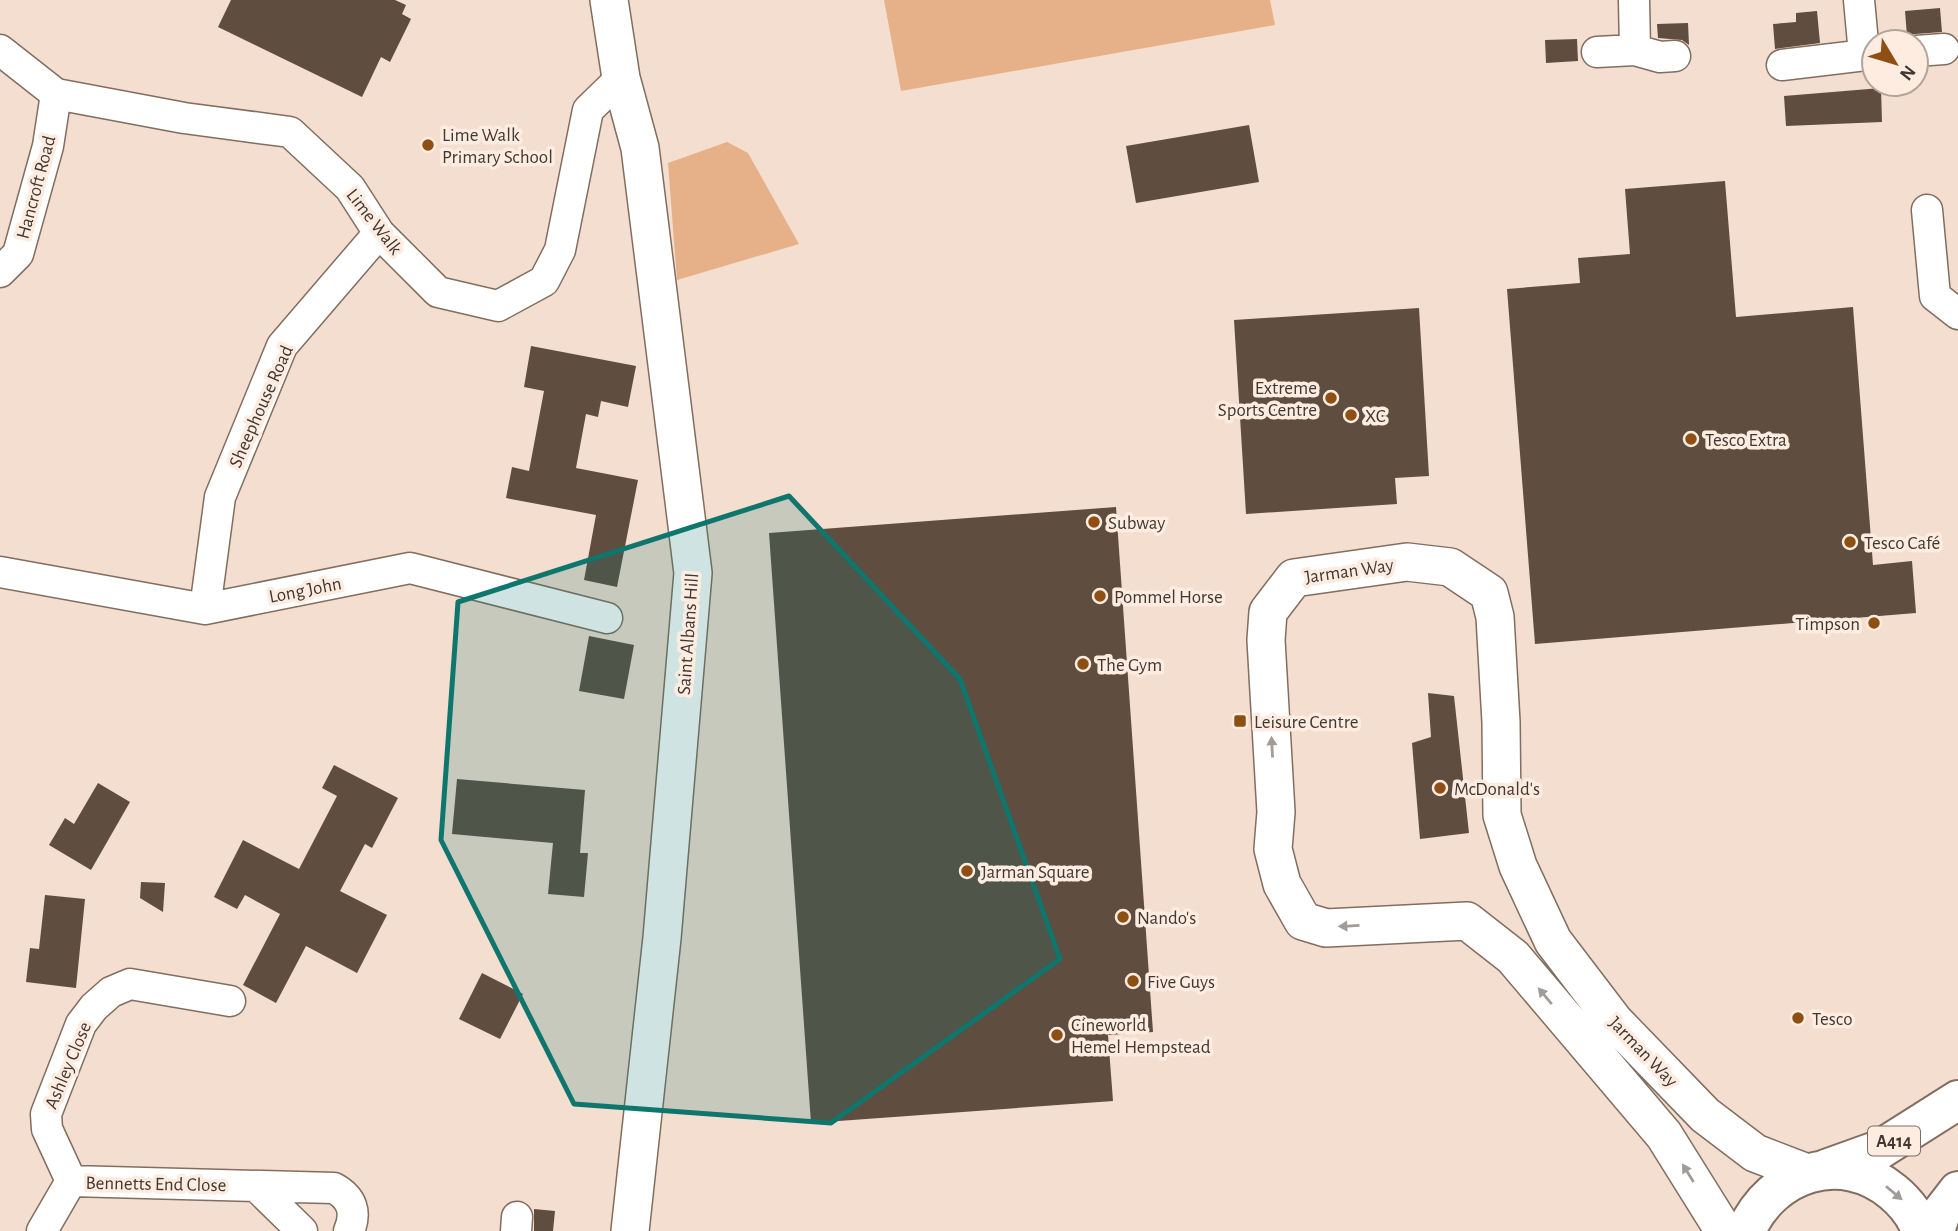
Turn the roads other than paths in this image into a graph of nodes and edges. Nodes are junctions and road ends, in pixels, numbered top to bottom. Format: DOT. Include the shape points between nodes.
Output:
graph roads {
  1 [pos="609,0"];
  2 [pos="1634,0"];
  3 [pos="1859,0"];
  4 [pos="1864,28"];
  5 [pos="0,50"];
  6 [pos="1635,50"];
  7 [pos="1597,52"];
  8 [pos="1860,55"];
  9 [pos="1675,56"];
  10 [pos="1782,65"];
  11 [pos="621,78"];
  12 [pos="56,94"];
  13 [pos="1927,210"];
  14 [pos="379,233"];
  15 [pos="0,272"];
  16 [pos="1958,314"];
  17 [pos="0,572"];
  18 [pos="205,609"];
  19 [pos="607,618"];
  20 [pos="230,1001"];
  21 [pos="1958,1100"];
  22 [pos="1815,1172"];
  23 [pos="72,1181"];
  24 [pos="256,1185"];
  25 [pos="1958,1191"];
  26 [pos="42,1231"];
  27 [pos="302,1231"];
  28 [pos="349,1231"];
  29 [pos="630,1231"];
  30 [pos="1724,1231"];
  31 [pos="1746,1231"];
  32 [pos="1921,1231"];
  33 [pos="1935,1231"];
  1 -- 11 [label="street, Saint Albans Hill"];
  2 -- 6 [label="street"];
  3 -- 4 [label="street"];
  5 -- 12 [label="street, Lime Walk"];
  6 -- 7 [label="street"];
  6 -- 9 [label="street" via="1660,58"];
  8 -- 10 [label="street"];
  11 -- 14 [label="street, Lime Walk" via="588,110 560,250 544,281 498,306 438,292"];
  11 -- 29 [label="street, Saint Albans Hill" via="640,148 693,573 662,937"];
  12 -- 14 [label="street, Lime Walk" via="290,132 350,188"];
  12 -- 15 [label="street, Hancroft Road" via="48,146 18,254"];
  13 -- 16 [label="street" via="1935,296"];
  14 -- 18 [label="street, Sheephouse Road" via="282,346 220,497"];
  17 -- 18 [label="street, Long John"];
  18 -- 19 [label="street, Long John" via="410,568"];
  20 -- 23 [label="street, Ashley Close" via="130,984 94,1007 81,1024 46,1115 47,1129"];
  21 -- 22 [label="main road, A414" via="1879,1150"];
  30 -- 22 [label="street, Jarman Way, one-way" via="1664,1135 1513,957 1466,921 1325,928 1304,921 1282,884 1273,849 1276,812 1266,640 1269,612 1294,578 1407,562 1450,567 1489,593 1495,617 1502,815 1518,866 1553,941 1614,1021 1705,1115 1755,1153"];
  22 -- 31 [label="main road" via="1781,1185 1760,1205"];
  22 -- 32 [label="main road, one-way" via="1854,1172 1881,1182 1904,1202"];
  23 -- 24 [label="street, Bennetts End Close"];
  23 -- 26 [label="street, Bennetts End Close"];
  24 -- 27 [label="street"];
  24 -- 28 [label="street, Bennetts End Close" via="334,1188 345,1194 350,1204 354,1220"];
  25 -- 33 [label="main road" via="1941,1213"];
}
